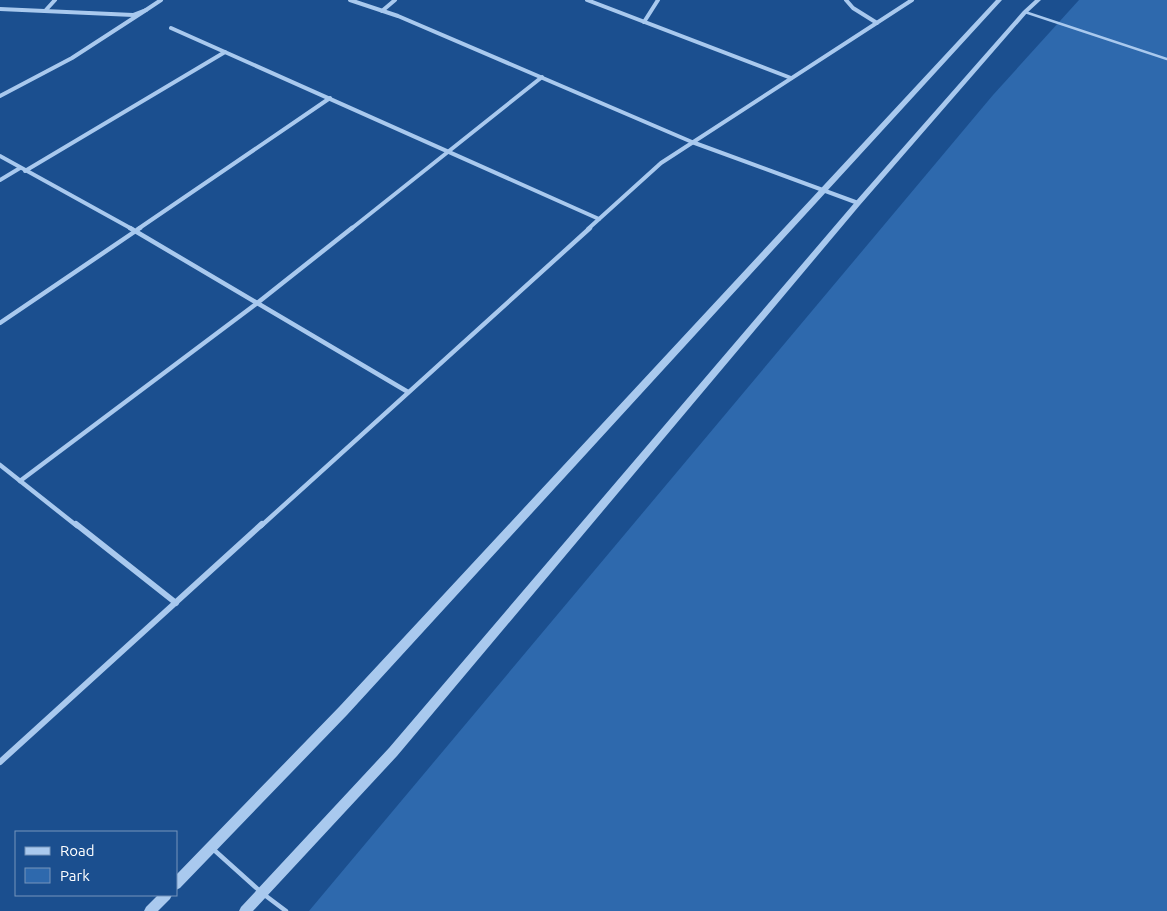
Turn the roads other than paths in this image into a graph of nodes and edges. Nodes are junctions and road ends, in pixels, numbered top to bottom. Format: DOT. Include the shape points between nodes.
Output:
graph roads {
  1 [pos="55,0"];
  2 [pos="161,0"];
  3 [pos="350,0"];
  4 [pos="395,0"];
  5 [pos="587,0"];
  6 [pos="658,0"];
  7 [pos="846,0"];
  8 [pos="912,0"];
  9 [pos="999,0"];
  10 [pos="1038,0"];
  11 [pos="0,8"];
  12 [pos="45,10"];
  13 [pos="146,10"];
  14 [pos="382,11"];
  15 [pos="1025,12"];
  16 [pos="644,22"];
  17 [pos="877,23"];
  18 [pos="171,28"];
  19 [pos="225,52"];
  20 [pos="1167,59"];
  21 [pos="542,77"];
  22 [pos="791,78"];
  23 [pos="0,96"];
  24 [pos="330,98"];
  25 [pos="692,142"];
  26 [pos="447,151"];
  27 [pos="0,156"];
  28 [pos="20,168"];
  29 [pos="26,171"];
  30 [pos="0,180"];
  31 [pos="824,190"];
  32 [pos="858,203"];
  33 [pos="599,218"];
  34 [pos="134,230"];
  35 [pos="256,304"];
  36 [pos="0,323"];
  37 [pos="408,392"];
  38 [pos="0,465"];
  39 [pos="20,481"];
  40 [pos="176,603"];
  41 [pos="0,762"];
  42 [pos="211,847"];
  43 [pos="178,882"];
  44 [pos="262,893"];
  45 [pos="165,896"];
  46 [pos="150,911"];
  47 [pos="245,911"];
  48 [pos="286,911"];
  1 -- 12 [label="street"];
  2 -- 13 [label="street"];
  3 -- 14 [label="street"];
  4 -- 14 [label="street"];
  5 -- 16 [label="street"];
  6 -- 16 [label="street"];
  7 -- 17 [label="street"];
  8 -- 17 [label="street"];
  9 -- 31 [label="street"];
  10 -- 15 [label="street"];
  11 -- 12 [label="street"];
  12 -- 13 [label="street" via="133,14"];
  13 -- 23 [label="street" via="72,58"];
  14 -- 21 [label="street"];
  15 -- 20 [label="lane"];
  15 -- 32 [label="street"];
  16 -- 22 [label="street"];
  17 -- 22 [label="street"];
  18 -- 19 [label="street"];
  19 -- 24 [label="street"];
  19 -- 29 [label="street"];
  21 -- 25 [label="street"];
  21 -- 26 [label="street"];
  22 -- 25 [label="street"];
  24 -- 26 [label="street"];
  24 -- 34 [label="street"];
  25 -- 31 [label="street"];
  25 -- 33 [label="street" via="661,163"];
  26 -- 33 [label="street"];
  26 -- 35 [label="street"];
  27 -- 28 [label="street"];
  28 -- 29 [label="street"];
  28 -- 30 [label="street"];
  29 -- 34 [label="street"];
  31 -- 32 [label="street"];
  31 -- 42 [label="street" via="350,703"];
  32 -- 44 [label="street" via="393,752"];
  33 -- 37 [label="street"];
  34 -- 35 [label="street"];
  34 -- 36 [label="street"];
  35 -- 37 [label="street"];
  35 -- 39 [label="street"];
  37 -- 40 [label="street"];
  38 -- 39 [label="street"];
  39 -- 40 [label="street"];
  40 -- 41 [label="street"];
  42 -- 43 [label="street"];
  42 -- 44 [label="lane"];
  44 -- 47 [label="street"];
  44 -- 48 [label="lane"];
  45 -- 46 [label="street"];
}
